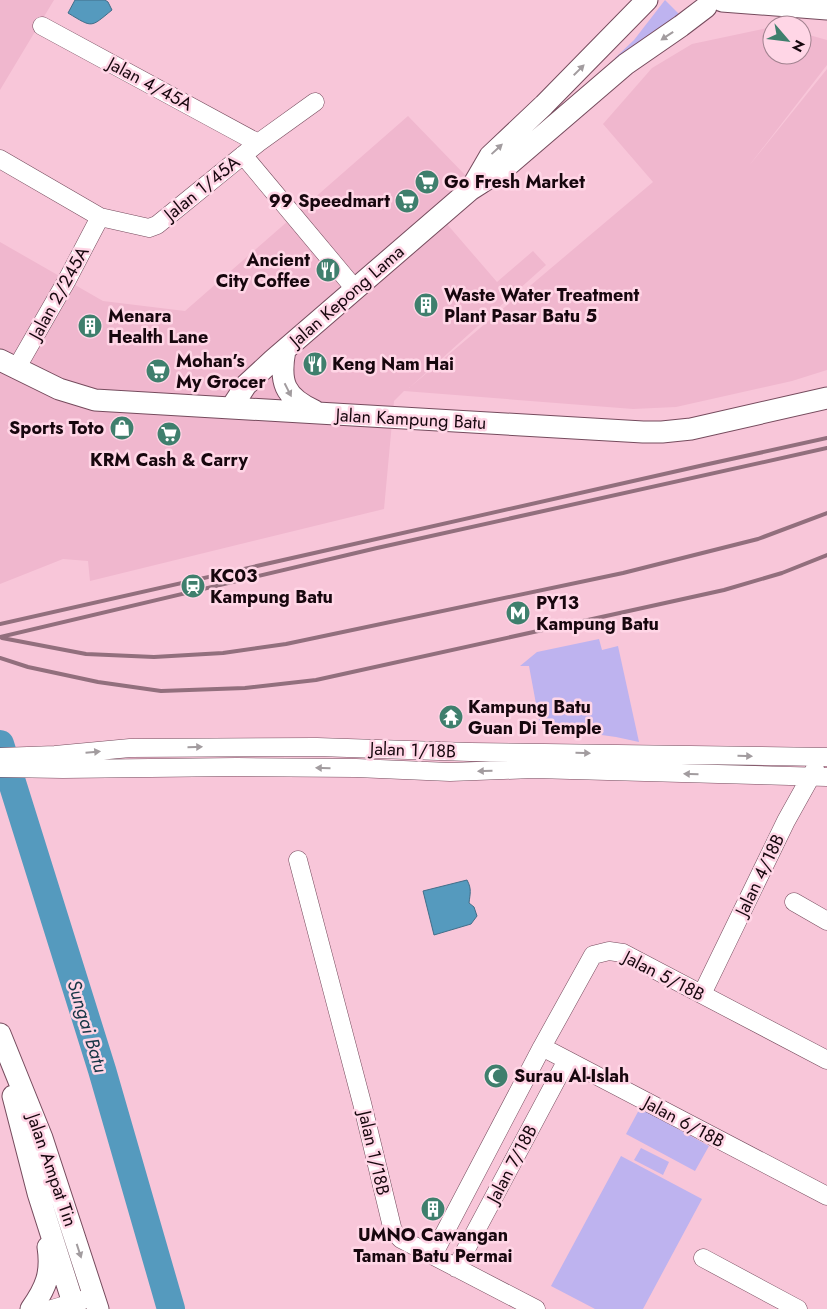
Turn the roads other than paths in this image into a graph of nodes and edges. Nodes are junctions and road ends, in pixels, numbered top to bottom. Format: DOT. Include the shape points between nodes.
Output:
graph roads {
  1 [pos="647,0"];
  2 [pos="686,0"];
  3 [pos="818,0"];
  4 [pos="717,3"];
  5 [pos="827,4"];
  6 [pos="827,9"];
  7 [pos="42,26"];
  8 [pos="315,102"];
  9 [pos="258,143"];
  10 [pos="243,155"];
  11 [pos="0,159"];
  12 [pos="470,190"];
  13 [pos="100,217"];
  14 [pos="355,289"];
  15 [pos="285,350"];
  16 [pos="8,364"];
  17 [pos="827,398"];
  18 [pos="230,408"];
  19 [pos="320,414"];
  20 [pos="138,748"];
  21 [pos="0,757"];
  22 [pos="824,758"];
  23 [pos="59,762"];
  24 [pos="0,768"];
  25 [pos="141,768"];
  26 [pos="818,777"];
  27 [pos="298,860"];
  28 [pos="794,902"];
  29 [pos="827,921"];
  30 [pos="702,994"];
  31 [pos="0,1034"];
  32 [pos="0,1042"];
  33 [pos="542,1047"];
  34 [pos="568,1060"];
  35 [pos="827,1060"];
  36 [pos="38,1193"];
  37 [pos="827,1196"];
  38 [pos="432,1255"];
  39 [pos="702,1258"];
  40 [pos="456,1268"];
  41 [pos="96,1303"];
  42 [pos="74,1306"];
  43 [pos="31,1309"];
  44 [pos="52,1309"];
  45 [pos="536,1309"];
  46 [pos="798,1309"];
  12 -- 1 [label="street, Jalan Kepong Lama, one-way" via="490,156"];
  2 -- 4 [label="street" via="691,4"];
  3 -- 5 [label="street"];
  4 -- 6 [label="street"];
  4 -- 12 [label="street, Jalan Kepong Lama, one-way" via="626,64 506,167"];
  7 -- 9 [label="street, Jalan 4/45A"];
  8 -- 9 [label="street, Jalan 1/45A"];
  9 -- 10 [label="street, Jalan 1/45A"];
  10 -- 13 [label="street, Jalan 1/45A" via="157,226 150,228"];
  10 -- 14 [label="street"];
  11 -- 13 [label="street, Jalan 1/45A"];
  12 -- 14 [label="street, Jalan Kepong Lama"];
  13 -- 16 [label="street, Jalan 2/245A"];
  14 -- 15 [label="street, Jalan Kepong Lama"];
  15 -- 18 [label="street, Jalan Kepong Lama" via="246,385"];
  15 -- 19 [label="street, one-way" via="282,365 286,390 302,406"];
  16 -- 18 [label="street, Jalan Kampung Batu" via="59,389 95,400"];
  17 -- 19 [label="street, Jalan Kampung Batu" via="691,429 662,432"];
  18 -- 19 [label="street, Jalan Kampung Batu"];
  20 -- 22 [label="street, Jalan 1/18B, one-way" via="317,746"];
  23 -- 20 [label="street, Jalan 1/18B, one-way"];
  20 -- 25 [label="street"];
  21 -- 23 [label="street, Jalan 1/18B"];
  22 -- 26 [label="street, Jalan 4/18B"];
  23 -- 24 [label="street, Jalan 1/18B"];
  23 -- 25 [label="street, Jalan 1/18B"];
  26 -- 25 [label="street, Jalan 1/18B, one-way" via="534,769 450,772 356,768"];
  26 -- 30 [label="street, Jalan 4/18B" via="786,821"];
  27 -- 38 [label="street, Jalan 1/18B" via="393,1231 401,1239"];
  28 -- 29 [label="street"];
  30 -- 33 [label="street, Jalan 5/18B" via="623,953 594,954"];
  30 -- 35 [label="street, Jalan 5/18B"];
  31 -- 41 [label="street, Jalan Ampat Tin, one-way" via="42,1138"];
  32 -- 36 [label="street, Jalan Ampat Tin"];
  33 -- 34 [label="street, Jalan 6/18B"];
  33 -- 38 [label="street, Jalan 7/18B"];
  34 -- 37 [label="street, Jalan 6/18B"];
  34 -- 40 [label="street, Jalan 7/18B"];
  36 -- 42 [label="street, Jalan Ampat Tin"];
  36 -- 43 [label="street" via="50,1259 49,1274"];
  38 -- 40 [label="street, Jalan 1/18B"];
  39 -- 46 [label="street"];
  40 -- 45 [label="street, Jalan 1/18B"];
  41 -- 42 [label="street"];
  42 -- 44 [label="street"];
}
